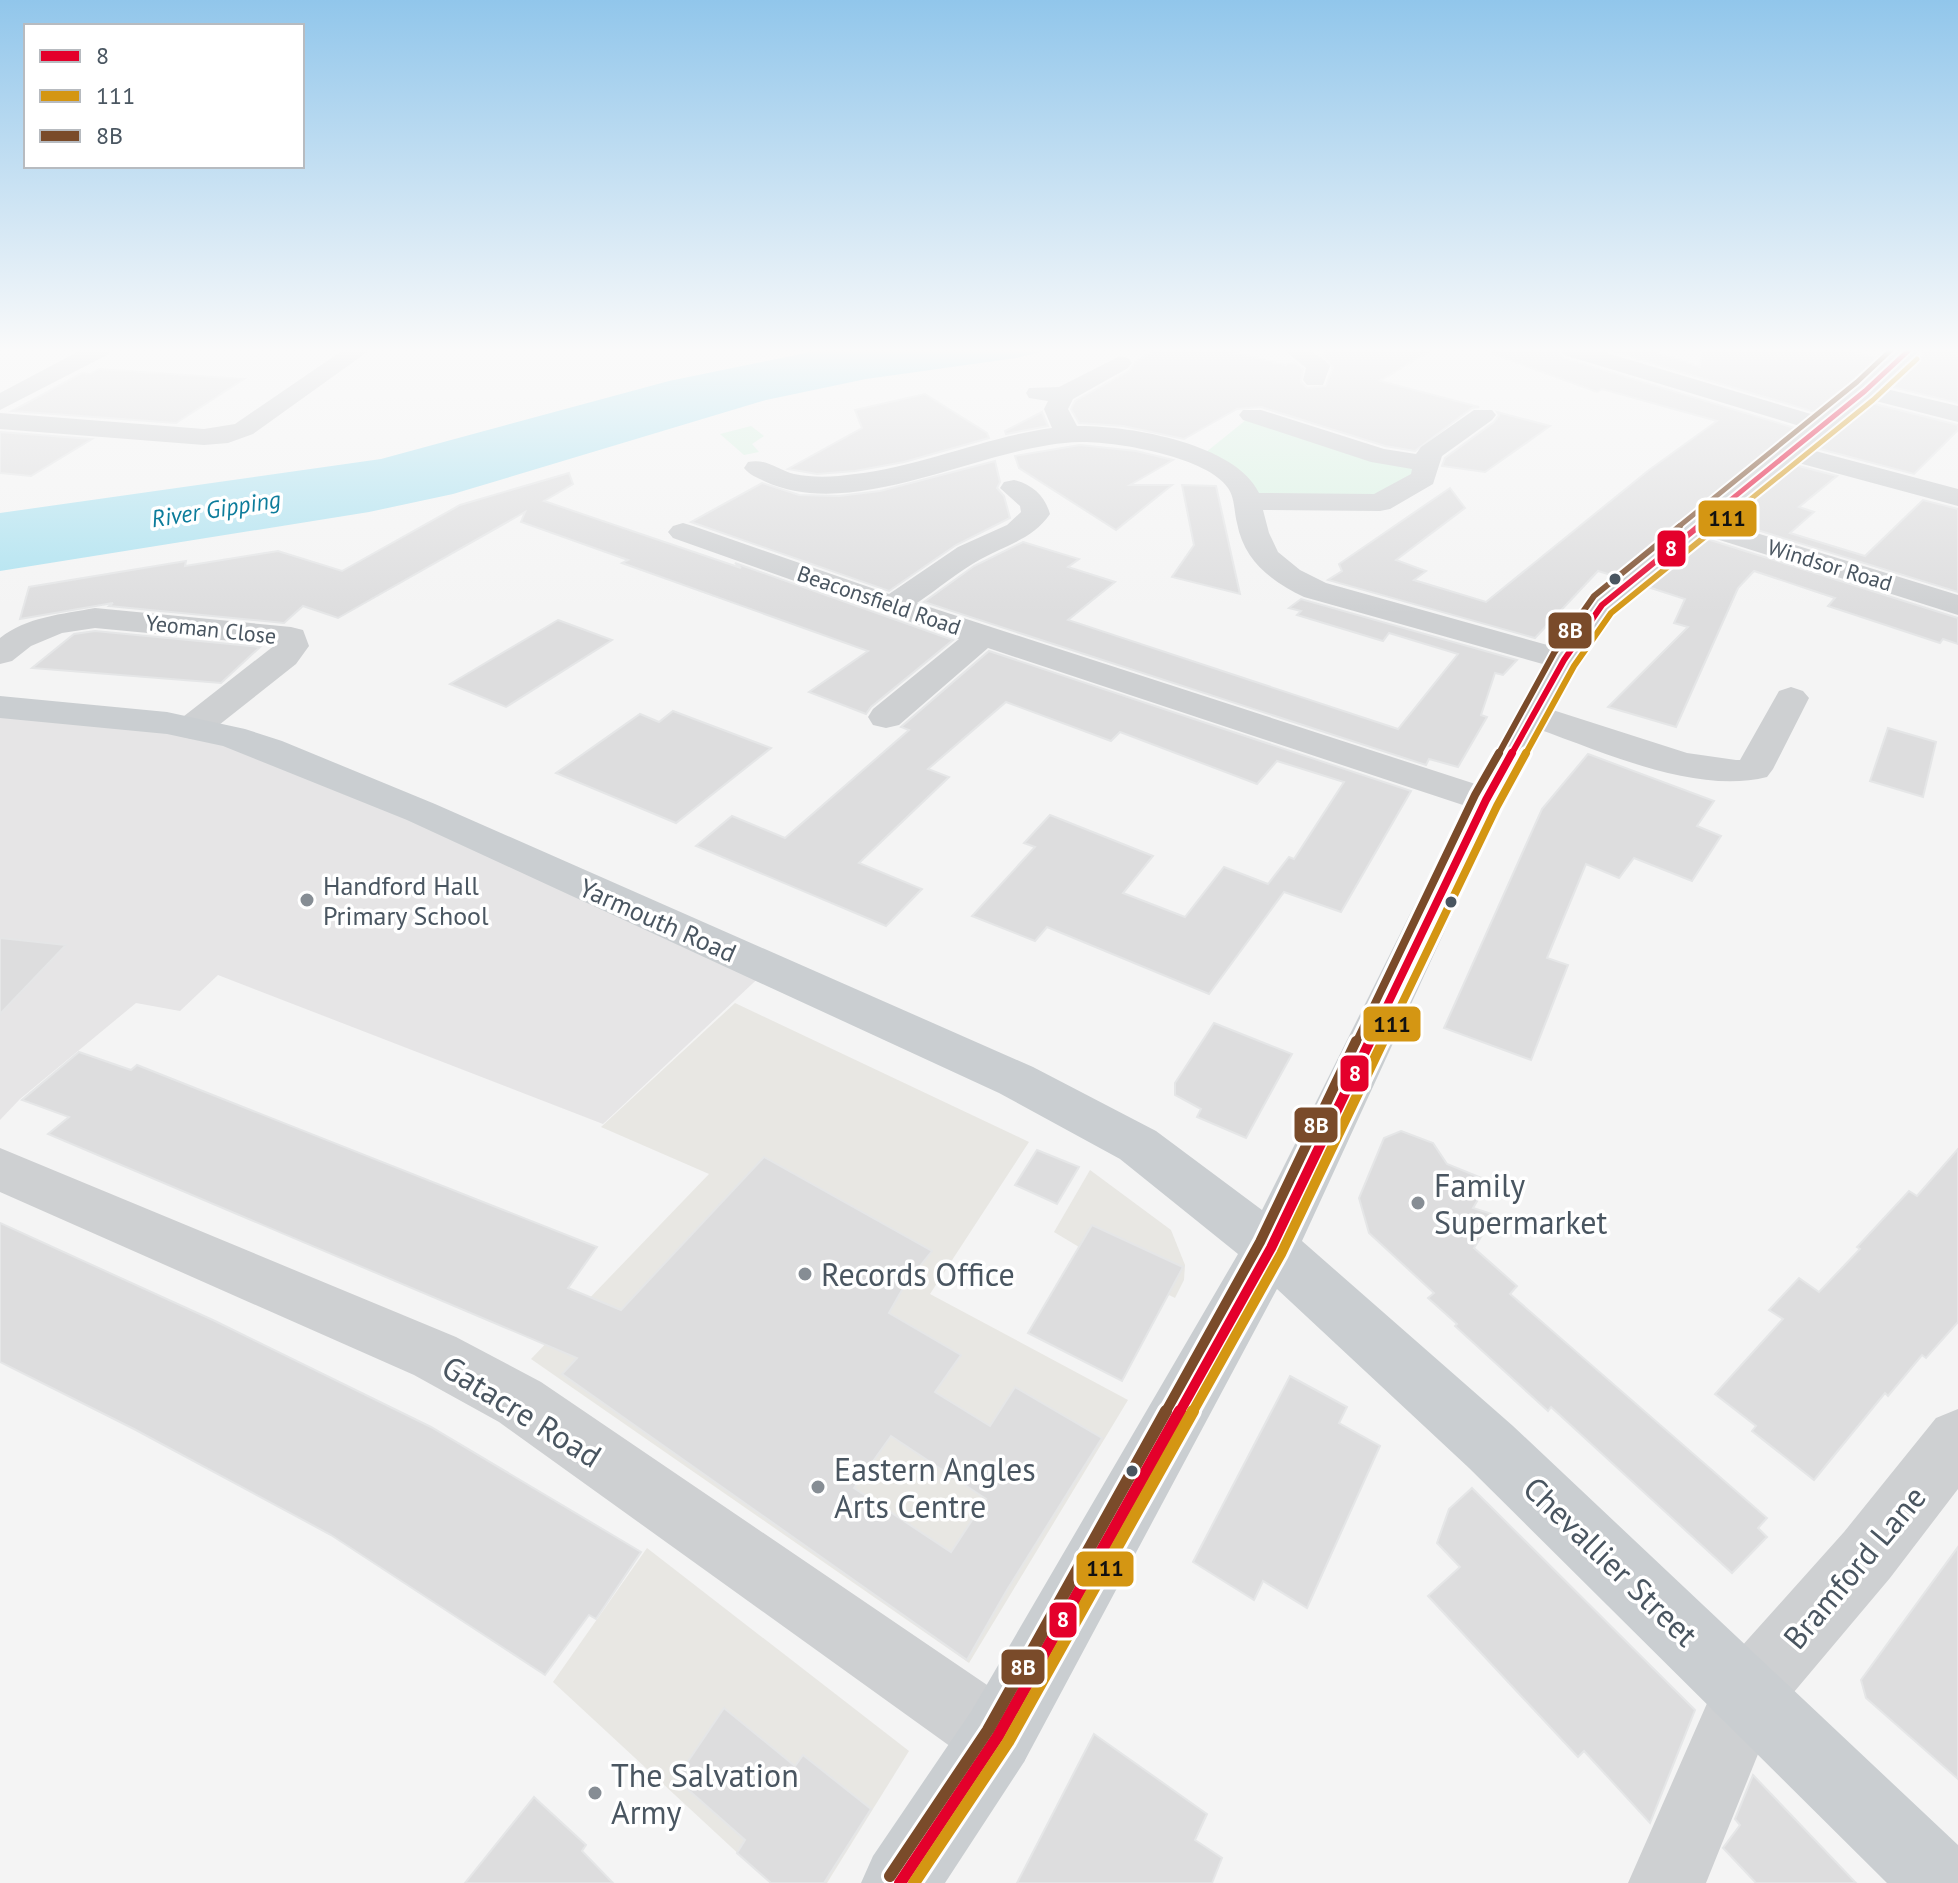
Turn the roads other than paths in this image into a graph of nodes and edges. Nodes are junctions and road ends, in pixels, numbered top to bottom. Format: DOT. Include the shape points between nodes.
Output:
graph roads {
  1 [pos="1044,438"];
  2 [pos="1129,438"];
  3 [pos="1323,438"];
  4 [pos="1451,438"];
  5 [pos="1802,438"];
  6 [pos="1805,439"];
  7 [pos="1428,464"];
  8 [pos="758,468"];
  9 [pos="1014,488"];
  10 [pos="1958,498"];
  11 [pos="1248,501"];
  12 [pos="1701,525"];
  13 [pos="683,532"];
  14 [pos="1958,605"];
  15 [pos="893,606"];
  16 [pos="984,635"];
  17 [pos="0,654"];
  18 [pos="1564,660"];
  19 [pos="1791,698"];
  20 [pos="0,707"];
  21 [pos="1534,715"];
  22 [pos="886,717"];
  23 [pos="192,728"];
  24 [pos="1486,800"];
  25 [pos="0,1169"];
  26 [pos="1271,1248"];
  27 [pos="1958,1439"];
  28 [pos="1748,1692"];
  29 [pos="998,1736"];
  30 [pos="900,1883"];
  31 [pos="1667,1883"];
  32 [pos="1942,1883"];
  1 -- 8 [label="street" via="867,482 783,490"];
  2 -- 11 [label="street" via="1200,459 1238,481"];
  3 -- 7 [label="street"];
  4 -- 7 [label="street" via="1430,453"];
  5 -- 6 [label="street"];
  6 -- 10 [label="street"];
  6 -- 12 [label="main road"];
  7 -- 11 [label="street" via="1423,478 1380,503"];
  9 -- 15 [label="street" via="1050,516 969,553"];
  11 -- 18 [label="street" via="1260,549 1276,570 1300,584 1356,606 1434,621"];
  12 -- 14 [label="street, Windsor Road"];
  12 -- 18 [label="main road" via="1602,605"];
  13 -- 15 [label="street, Beaconsfield Road"];
  15 -- 16 [label="street, Beaconsfield Road"];
  16 -- 22 [label="street"];
  16 -- 24 [label="street, Beaconsfield Road"];
  17 -- 23 [label="street, Yeoman Close" via="19,639 54,625 95,618 291,637 284,657"];
  18 -- 21 [label="main road"];
  19 -- 21 [label="street" via="1754,769 1743,773 1698,767"];
  20 -- 23 [label="main road, Yarmouth Road"];
  21 -- 24 [label="main road"];
  23 -- 26 [label="main road, Yarmouth Road" via="269,749 421,812 1016,1080 1138,1145"];
  24 -- 26 [label="main road"];
  25 -- 29 [label="street, Gatacre Road" via="435,1356 520,1402"];
  26 -- 28 [label="main road, Chevallier Street" via="1491,1447"];
  26 -- 29 [label="main road"];
  27 -- 28 [label="street, Bramford Lane" via="1867,1555"];
  28 -- 31 [label="street, Bramford Lane"];
  28 -- 32 [label="main road, Chevallier Street"];
  29 -- 30 [label="main road"];
}
